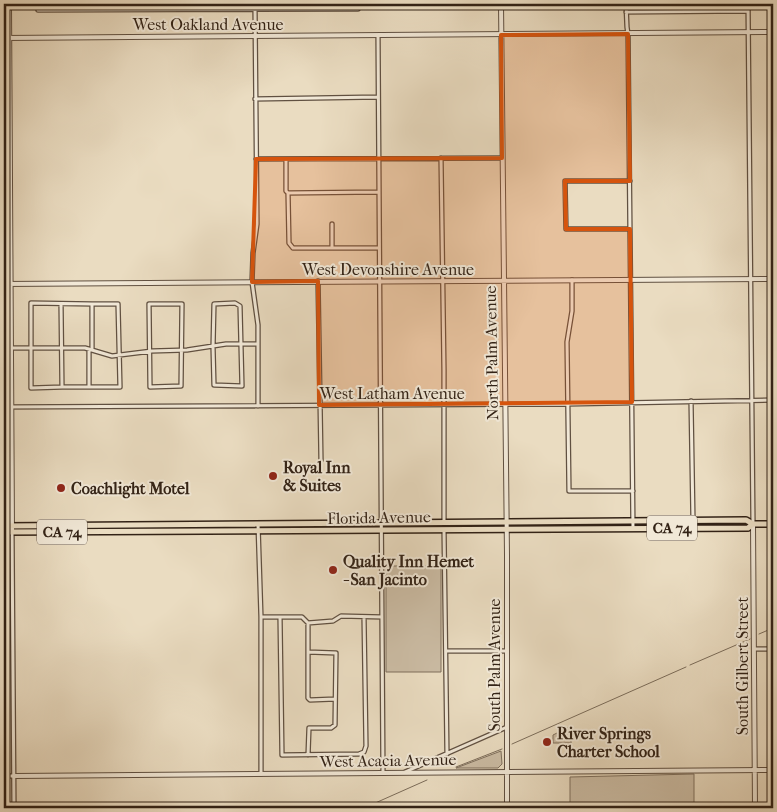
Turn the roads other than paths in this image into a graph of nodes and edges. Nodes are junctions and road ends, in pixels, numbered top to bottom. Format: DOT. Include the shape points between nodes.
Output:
graph roads {
  1 [pos="9,4"];
  2 [pos="38,4"];
  3 [pos="189,4"];
  4 [pos="358,4"];
  5 [pos="501,4"];
  6 [pos="626,4"];
  7 [pos="748,4"];
  8 [pos="189,9"];
  9 [pos="255,9"];
  10 [pos="748,11"];
  11 [pos="626,12"];
  12 [pos="773,32"];
  13 [pos="749,33"];
  14 [pos="628,34"];
  15 [pos="501,35"];
  16 [pos="256,36"];
  17 [pos="378,36"];
  18 [pos="4,38"];
  19 [pos="10,38"];
  20 [pos="378,97"];
  21 [pos="256,99"];
  22 [pos="4,123"];
  23 [pos="10,123"];
  24 [pos="379,158"];
  25 [pos="441,158"];
  26 [pos="502,158"];
  27 [pos="256,159"];
  28 [pos="286,159"];
  29 [pos="630,181"];
  30 [pos="379,192"];
  31 [pos="288,193"];
  32 [pos="332,224"];
  33 [pos="630,229"];
  34 [pos="332,248"];
  35 [pos="380,248"];
  36 [pos="773,278"];
  37 [pos="751,279"];
  38 [pos="503,280"];
  39 [pos="572,280"];
  40 [pos="631,280"];
  41 [pos="380,281"];
  42 [pos="444,281"];
  43 [pos="252,282"];
  44 [pos="318,282"];
  45 [pos="10,283"];
  46 [pos="4,284"];
  47 [pos="61,304"];
  48 [pos="92,304"];
  49 [pos="241,344"];
  50 [pos="258,344"];
  51 [pos="213,347"];
  52 [pos="11,348"];
  53 [pos="30,348"];
  54 [pos="61,348"];
  55 [pos="91,350"];
  56 [pos="181,350"];
  57 [pos="149,351"];
  58 [pos="119,355"];
  59 [pos="62,387"];
  60 [pos="89,387"];
  61 [pos="752,400"];
  62 [pos="773,400"];
  63 [pos="691,401"];
  64 [pos="632,402"];
  65 [pos="568,404"];
  66 [pos="319,405"];
  67 [pos="381,405"];
  68 [pos="444,405"];
  69 [pos="504,405"];
  70 [pos="258,406"];
  71 [pos="4,407"];
  72 [pos="11,407"];
  73 [pos="320,460"];
  74 [pos="633,491"];
  75 [pos="633,521"];
  76 [pos="693,521"];
  77 [pos="506,522"];
  78 [pos="382,523"];
  79 [pos="444,523"];
  80 [pos="176,524"];
  81 [pos="258,524"];
  82 [pos="753,524"];
  83 [pos="773,524"];
  84 [pos="4,526"];
  85 [pos="12,526"];
  86 [pos="661,528"];
  87 [pos="444,529"];
  88 [pos="506,529"];
  89 [pos="633,529"];
  90 [pos="382,530"];
  91 [pos="258,531"];
  92 [pos="4,532"];
  93 [pos="12,532"];
  94 [pos="112,532"];
  95 [pos="261,617"];
  96 [pos="280,617"];
  97 [pos="364,617"];
  98 [pos="382,617"];
  99 [pos="308,623"];
  100 [pos="754,649"];
  101 [pos="773,649"];
  102 [pos="446,651"];
  103 [pos="507,651"];
  104 [pos="308,652"];
  105 [pos="335,699"];
  106 [pos="507,727"];
  107 [pos="446,754"];
  108 [pos="308,755"];
  109 [pos="755,770"];
  110 [pos="773,770"];
  111 [pos="507,772"];
  112 [pos="383,773"];
  113 [pos="404,773"];
  114 [pos="261,774"];
  115 [pos="4,776"];
  116 [pos="14,776"];
  117 [pos="14,808"];
  118 [pos="507,808"];
  119 [pos="755,808"];
  1 -- 19 [label="street"];
  2 -- 8 [label="street" via="38,10"];
  3 -- 8 [label="street"];
  4 -- 9 [label="street" via="358,9"];
  5 -- 15 [label="street, North Palm Avenue"];
  6 -- 11 [label="street"];
  7 -- 10 [label="street"];
  8 -- 9 [label="street"];
  9 -- 16 [label="street"];
  10 -- 11 [label="street"];
  10 -- 13 [label="street"];
  11 -- 14 [label="street"];
  12 -- 13 [label="street, West Oakland Avenue"];
  13 -- 14 [label="street, West Oakland Avenue"];
  13 -- 37 [label="street"];
  14 -- 15 [label="street, West Oakland Avenue"];
  14 -- 29 [label="street"];
  15 -- 17 [label="street, West Oakland Avenue"];
  15 -- 26 [label="street, North Palm Avenue"];
  16 -- 17 [label="street, West Oakland Avenue"];
  16 -- 19 [label="street, West Oakland Avenue"];
  16 -- 21 [label="street"];
  17 -- 20 [label="street"];
  18 -- 19 [label="street, West Oakland Avenue"];
  19 -- 23 [label="street"];
  20 -- 21 [label="street"];
  20 -- 24 [label="street"];
  21 -- 27 [label="street"];
  22 -- 23 [label="street"];
  23 -- 45 [label="street"];
  24 -- 25 [label="street"];
  24 -- 28 [label="street"];
  24 -- 30 [label="street"];
  25 -- 26 [label="street"];
  25 -- 42 [label="street"];
  26 -- 38 [label="street, North Palm Avenue"];
  27 -- 28 [label="street"];
  27 -- 43 [label="street" via="257,224"];
  28 -- 31 [label="street"];
  29 -- 33 [label="street"];
  29 -- 33 [label="street" via="565,181 566,229"];
  30 -- 31 [label="street"];
  30 -- 35 [label="street"];
  31 -- 34 [label="street" via="289,243 293,248"];
  32 -- 34 [label="street"];
  33 -- 40 [label="street"];
  34 -- 35 [label="street"];
  35 -- 41 [label="street"];
  36 -- 37 [label="street, West Devonshire Avenue"];
  37 -- 40 [label="street, West Devonshire Avenue"];
  37 -- 61 [label="street"];
  38 -- 39 [label="street, West Devonshire Avenue"];
  38 -- 42 [label="street, West Devonshire Avenue"];
  38 -- 69 [label="street, North Palm Avenue"];
  39 -- 40 [label="street, West Devonshire Avenue"];
  39 -- 65 [label="street"];
  40 -- 64 [label="street"];
  41 -- 42 [label="street, West Devonshire Avenue"];
  41 -- 44 [label="street, West Devonshire Avenue"];
  41 -- 67 [label="street"];
  42 -- 68 [label="street"];
  43 -- 44 [label="street, West Devonshire Avenue"];
  43 -- 45 [label="street, West Devonshire Avenue"];
  43 -- 50 [label="street"];
  44 -- 66 [label="street"];
  45 -- 46 [label="street, West Devonshire Avenue"];
  45 -- 52 [label="street"];
  47 -- 48 [label="street"];
  47 -- 53 [label="street" via="31,303"];
  47 -- 54 [label="street"];
  48 -- 55 [label="street"];
  48 -- 58 [label="street" via="118,304"];
  49 -- 50 [label="street"];
  49 -- 51 [label="street"];
  49 -- 51 [label="street" via="242,386 214,385"];
  49 -- 51 [label="street" via="240,306 236,303 214,304"];
  50 -- 70 [label="street"];
  51 -- 56 [label="street"];
  52 -- 53 [label="street"];
  52 -- 72 [label="street"];
  53 -- 54 [label="street"];
  53 -- 59 [label="street" via="31,388"];
  54 -- 55 [label="street"];
  54 -- 59 [label="street"];
  55 -- 58 [label="street"];
  55 -- 60 [label="street"];
  56 -- 57 [label="street"];
  56 -- 57 [label="street" via="181,386 150,387"];
  56 -- 57 [label="street" via="182,304 149,304"];
  57 -- 58 [label="street"];
  58 -- 60 [label="street" via="120,387"];
  59 -- 60 [label="street"];
  61 -- 62 [label="street, West Latham Avenue"];
  61 -- 63 [label="street, West Latham Avenue"];
  61 -- 82 [label="street"];
  63 -- 64 [label="street, West Latham Avenue"];
  63 -- 76 [label="street"];
  64 -- 65 [label="street, West Latham Avenue"];
  64 -- 74 [label="street"];
  65 -- 69 [label="street, West Latham Avenue"];
  65 -- 74 [label="street" via="569,491"];
  66 -- 67 [label="street, West Latham Avenue"];
  66 -- 70 [label="street, West Latham Avenue"];
  66 -- 73 [label="street"];
  67 -- 68 [label="street, West Latham Avenue"];
  67 -- 78 [label="street"];
  68 -- 69 [label="street, West Latham Avenue"];
  68 -- 79 [label="street"];
  69 -- 77 [label="street, North Palm Avenue"];
  70 -- 72 [label="street, West Latham Avenue"];
  71 -- 72 [label="street, West Latham Avenue"];
  72 -- 85 [label="street"];
  74 -- 75 [label="street"];
  75 -- 76 [label="main road, Florida Avenue"];
  75 -- 77 [label="main road, Florida Avenue"];
  75 -- 89 [label="street"];
  76 -- 82 [label="main road, Florida Avenue" via="746,520"];
  76 -- 86 [label="main road" via="692,525"];
  77 -- 79 [label="main road, Florida Avenue"];
  77 -- 88 [label="street, South Palm Avenue"];
  78 -- 79 [label="main road, Florida Avenue"];
  78 -- 81 [label="main road, Florida Avenue"];
  78 -- 90 [label="street"];
  80 -- 81 [label="main road, Florida Avenue"];
  80 -- 85 [label="main road, Florida Avenue"];
  80 -- 94 [label="main road" via="172,528"];
  81 -- 91 [label="street"];
  82 -- 83 [label="main road, Florida Avenue / CA 74"];
  82 -- 86 [label="main road, Florida Avenue / CA 74" via="748,528"];
  82 -- 100 [label="street, South Gilbert Street"];
  84 -- 85 [label="main road, Florida Avenue"];
  85 -- 93 [label="street"];
  86 -- 89 [label="main road, Florida Avenue / CA 74"];
  87 -- 88 [label="main road, Florida Avenue / CA 74"];
  87 -- 90 [label="main road, Florida Avenue / CA 74"];
  87 -- 102 [label="street"];
  88 -- 89 [label="main road, Florida Avenue / CA 74"];
  88 -- 103 [label="street, South Palm Avenue"];
  90 -- 91 [label="main road, Florida Avenue / CA 74"];
  90 -- 98 [label="street"];
  91 -- 94 [label="main road, Florida Avenue / CA 74"];
  91 -- 95 [label="street"];
  92 -- 93 [label="main road, Florida Avenue / CA 74"];
  93 -- 94 [label="main road, Florida Avenue / CA 74"];
  93 -- 116 [label="street"];
  95 -- 96 [label="street"];
  95 -- 114 [label="street"];
  96 -- 99 [label="street" via="302,617"];
  96 -- 108 [label="street" via="282,755"];
  97 -- 98 [label="street"];
  97 -- 99 [label="street" via="342,616 333,621"];
  97 -- 108 [label="street" via="364,752"];
  98 -- 112 [label="street"];
  99 -- 104 [label="street"];
  100 -- 101 [label="street"];
  100 -- 109 [label="street, South Gilbert Street"];
  102 -- 103 [label="street"];
  102 -- 107 [label="street"];
  103 -- 106 [label="street, South Palm Avenue"];
  104 -- 105 [label="street" via="308,698"];
  104 -- 105 [label="street" via="336,653"];
  105 -- 108 [label="street" via="335,725 331,728 309,728"];
  106 -- 107 [label="street"];
  106 -- 111 [label="street, South Palm Avenue"];
  107 -- 113 [label="street"];
  109 -- 110 [label="street, West Acacia Avenue"];
  109 -- 111 [label="street, West Acacia Avenue"];
  109 -- 119 [label="street, South Gilbert Street"];
  111 -- 113 [label="street, West Acacia Avenue"];
  111 -- 118 [label="street, South Palm Avenue"];
  112 -- 113 [label="street, West Acacia Avenue"];
  112 -- 114 [label="street, West Acacia Avenue"];
  114 -- 116 [label="street, West Acacia Avenue"];
  115 -- 116 [label="street, West Acacia Avenue"];
  116 -- 117 [label="street"];
}
